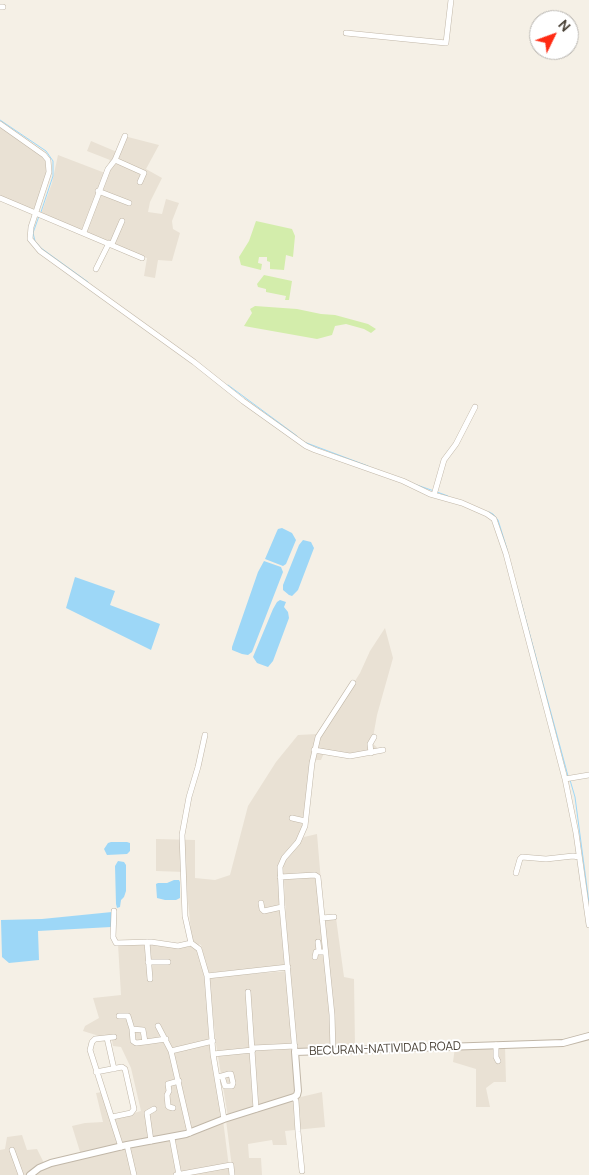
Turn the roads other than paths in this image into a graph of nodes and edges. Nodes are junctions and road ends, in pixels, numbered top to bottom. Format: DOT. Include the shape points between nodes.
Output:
graph roads {
  1 [pos="451,0"];
  2 [pos="346,33"];
  3 [pos="0,124"];
  4 [pos="125,136"];
  5 [pos="115,160"];
  6 [pos="140,182"];
  7 [pos="98,190"];
  8 [pos="0,198"];
  9 [pos="129,203"];
  10 [pos="36,212"];
  11 [pos="122,222"];
  12 [pos="84,232"];
  13 [pos="110,244"];
  14 [pos="142,258"];
  15 [pos="96,269"];
  16 [pos="475,407"];
  17 [pos="435,493"];
  18 [pos="353,683"];
  19 [pos="205,735"];
  20 [pos="374,737"];
  21 [pos="314,750"];
  22 [pos="383,750"];
  23 [pos="371,753"];
  24 [pos="589,776"];
  25 [pos="565,779"];
  26 [pos="292,818"];
  27 [pos="305,820"];
  28 [pos="579,858"];
  29 [pos="516,873"];
  30 [pos="280,877"];
  31 [pos="261,903"];
  32 [pos="282,907"];
  33 [pos="114,911"];
  34 [pos="334,917"];
  35 [pos="322,918"];
  36 [pos="589,926"];
  37 [pos="148,942"];
  38 [pos="318,942"];
  39 [pos="191,943"];
  40 [pos="319,951"];
  41 [pos="325,952"];
  42 [pos="316,957"];
  43 [pos="148,962"];
  44 [pos="168,962"];
  45 [pos="288,967"];
  46 [pos="207,976"];
  47 [pos="150,979"];
  48 [pos="248,992"];
  49 [pos="119,1016"];
  50 [pos="158,1026"];
  51 [pos="132,1029"];
  52 [pos="589,1036"];
  53 [pos="114,1037"];
  54 [pos="107,1038"];
  55 [pos="166,1039"];
  56 [pos="213,1041"];
  57 [pos="145,1042"];
  58 [pos="496,1045"];
  59 [pos="253,1049"];
  60 [pos="295,1049"];
  61 [pos="171,1051"];
  62 [pos="333,1051"];
  63 [pos="213,1054"];
  64 [pos="498,1061"];
  65 [pos="114,1069"];
  66 [pos="96,1072"];
  67 [pos="179,1082"];
  68 [pos="294,1098"];
  69 [pos="173,1108"];
  70 [pos="154,1109"];
  71 [pos="256,1109"];
  72 [pos="112,1118"];
  73 [pos="224,1119"];
  74 [pos="190,1133"];
  75 [pos="172,1138"];
  76 [pos="151,1141"];
  77 [pos="124,1146"];
  78 [pos="12,1150"];
  79 [pos="40,1171"];
  80 [pos="302,1171"];
  81 [pos="21,1175"];
  82 [pos="30,1175"];
  83 [pos="134,1175"];
  84 [pos="178,1175"];
  85 [pos="232,1175"];
  1 -- 2 [label="street" via="446,43"];
  3 -- 10 [label="street" via="48,160 50,172"];
  4 -- 5 [label="street"];
  5 -- 6 [label="street" via="144,173"];
  5 -- 7 [label="street"];
  7 -- 9 [label="street"];
  7 -- 12 [label="street"];
  8 -- 10 [label="street"];
  10 -- 12 [label="street"];
  10 -- 17 [label="street" via="30,239 40,251 298,440 315,450"];
  11 -- 13 [label="street"];
  12 -- 13 [label="street"];
  13 -- 14 [label="street"];
  13 -- 15 [label="street"];
  16 -- 17 [label="street" via="444,460"];
  17 -- 25 [label="street" via="487,514 496,522"];
  18 -- 21 [label="street" via="318,737"];
  19 -- 39 [label="street" via="182,835 185,916"];
  20 -- 23 [label="street" via="370,744"];
  21 -- 23 [label="street" via="350,756"];
  21 -- 27 [label="street"];
  22 -- 23 [label="street"];
  24 -- 25 [label="street"];
  25 -- 28 [label="street"];
  26 -- 27 [label="street"];
  27 -- 30 [label="street" via="302,835 282,862"];
  28 -- 29 [label="street" via="522,857"];
  28 -- 36 [label="street"];
  30 -- 32 [label="street"];
  30 -- 35 [label="street" via="316,875"];
  31 -- 32 [label="street" via="264,911"];
  32 -- 45 [label="street"];
  33 -- 37 [label="street" via="112,937 116,943"];
  34 -- 35 [label="street"];
  35 -- 41 [label="street"];
  37 -- 39 [label="street" via="178,946"];
  37 -- 43 [label="street"];
  38 -- 40 [label="street"];
  39 -- 46 [label="street" via="199,949"];
  40 -- 41 [label="street"];
  40 -- 42 [label="street"];
  41 -- 62 [label="street"];
  43 -- 44 [label="street"];
  43 -- 47 [label="street"];
  45 -- 46 [label="street"];
  45 -- 60 [label="street"];
  46 -- 56 [label="street"];
  48 -- 59 [label="street"];
  49 -- 51 [label="street" via="128,1016"];
  50 -- 55 [label="street"];
  51 -- 57 [label="street" via="143,1030"];
  51 -- 57 [label="street" via="134,1043"];
  52 -- 58 [label="street, BECURAN-NATIVIDAD ROAD" via="562,1042"];
  53 -- 54 [label="street"];
  54 -- 65 [label="street"];
  54 -- 66 [label="street" via="92,1042 90,1052"];
  55 -- 57 [label="street"];
  55 -- 61 [label="street"];
  56 -- 61 [label="street"];
  56 -- 63 [label="street"];
  58 -- 62 [label="street, BECURAN-NATIVIDAD ROAD"];
  58 -- 64 [label="street"];
  59 -- 60 [label="street"];
  59 -- 63 [label="street"];
  59 -- 71 [label="street"];
  60 -- 62 [label="street, BECURAN-NATIVIDAD ROAD"];
  60 -- 68 [label="street, BECURAN-NATIVIDAD ROAD" via="298,1093"];
  61 -- 67 [label="street"];
  63 -- 73 [label="street"];
  65 -- 66 [label="street"];
  65 -- 72 [label="street" via="125,1068 134,1109 131,1113"];
  66 -- 72 [label="street"];
  67 -- 69 [label="street" via="168,1084 168,1106"];
  67 -- 74 [label="street"];
  68 -- 71 [label="street"];
  68 -- 80 [label="street"];
  70 -- 76 [label="street" via="147,1113"];
  71 -- 73 [label="street"];
  72 -- 77 [label="street"];
  73 -- 74 [label="street"];
  74 -- 75 [label="street"];
  75 -- 76 [label="street"];
  75 -- 84 [label="street"];
  76 -- 77 [label="street"];
  77 -- 79 [label="street" via="51,1163"];
  77 -- 83 [label="street"];
  78 -- 81 [label="street"];
  79 -- 82 [label="street"];
  84 -- 85 [label="street" via="231,1165"];
}
